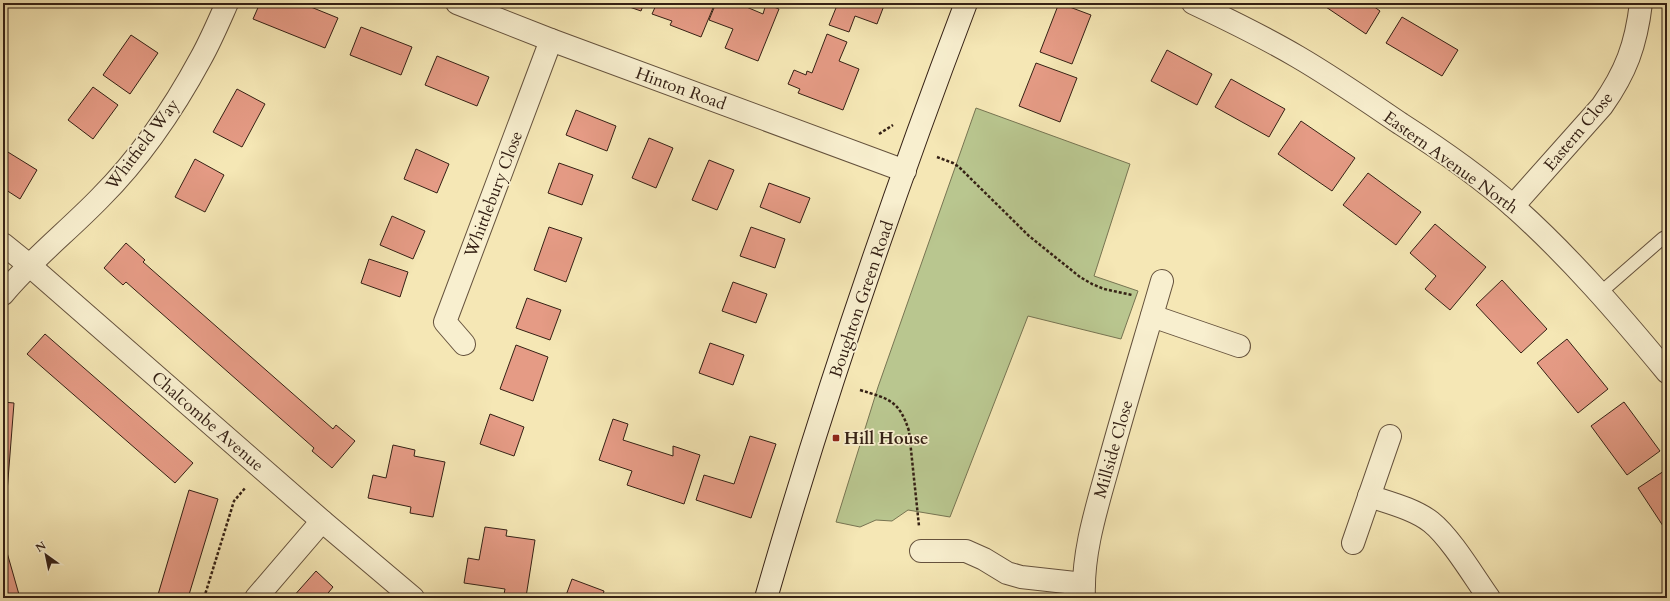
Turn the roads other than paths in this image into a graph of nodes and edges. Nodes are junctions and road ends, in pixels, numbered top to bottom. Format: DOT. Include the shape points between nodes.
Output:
graph roads {
  1 [pos="227,3"];
  2 [pos="457,3"];
  3 [pos="966,3"];
  4 [pos="1193,3"];
  5 [pos="1641,3"];
  6 [pos="551,40"];
  7 [pos="905,171"];
  8 [pos="1513,206"];
  9 [pos="1667,236"];
  10 [pos="3,244"];
  11 [pos="29,265"];
  12 [pos="1600,293"];
  13 [pos="3,294"];
  14 [pos="464,344"];
  15 [pos="1239,346"];
  16 [pos="1667,372"];
  17 [pos="1390,436"];
  18 [pos="1369,496"];
  19 [pos="322,521"];
  20 [pos="1353,543"];
  21 [pos="921,551"];
  22 [pos="1084,591"];
  23 [pos="256,598"];
  24 [pos="413,598"];
  25 [pos="766,598"];
  26 [pos="1489,598"];
  1 -- 11 [label="street, Whitfield Way" via="202,57 157,130 101,198"];
  2 -- 6 [label="street, Hinton Road"];
  3 -- 7 [label="street, Boughton Green Road"];
  4 -- 8 [label="street, Eastern Avenue North" via="1293,54 1357,94 1442,151"];
  5 -- 8 [label="street, Eastern Close" via="1634,46 1613,90 1602,106"];
  6 -- 7 [label="street, Hinton Road"];
  6 -- 14 [label="street, Whittlebury Close" via="445,322"];
  7 -- 25 [label="street, Boughton Green Road" via="811,451"];
  8 -- 12 [label="street, Eastern Avenue North"];
  9 -- 12 [label="lane"];
  10 -- 11 [label="street, Chalcombe Avenue"];
  11 -- 13 [label="street, Whitfield Way"];
  11 -- 19 [label="street, Chalcombe Avenue"];
  12 -- 16 [label="street, Eastern Avenue North"];
  15 -- 22 [label="street, Millside Close" via="1157,299 1096,510 1086,559"];
  17 -- 18 [label="street"];
  18 -- 20 [label="street"];
  18 -- 26 [label="street" via="1401,507 1431,522 1444,535"];
  19 -- 23 [label="street"];
  19 -- 24 [label="street, Chalcombe Avenue"];
  21 -- 22 [label="street, Millside Close" via="966,551 1007,573"];
}
